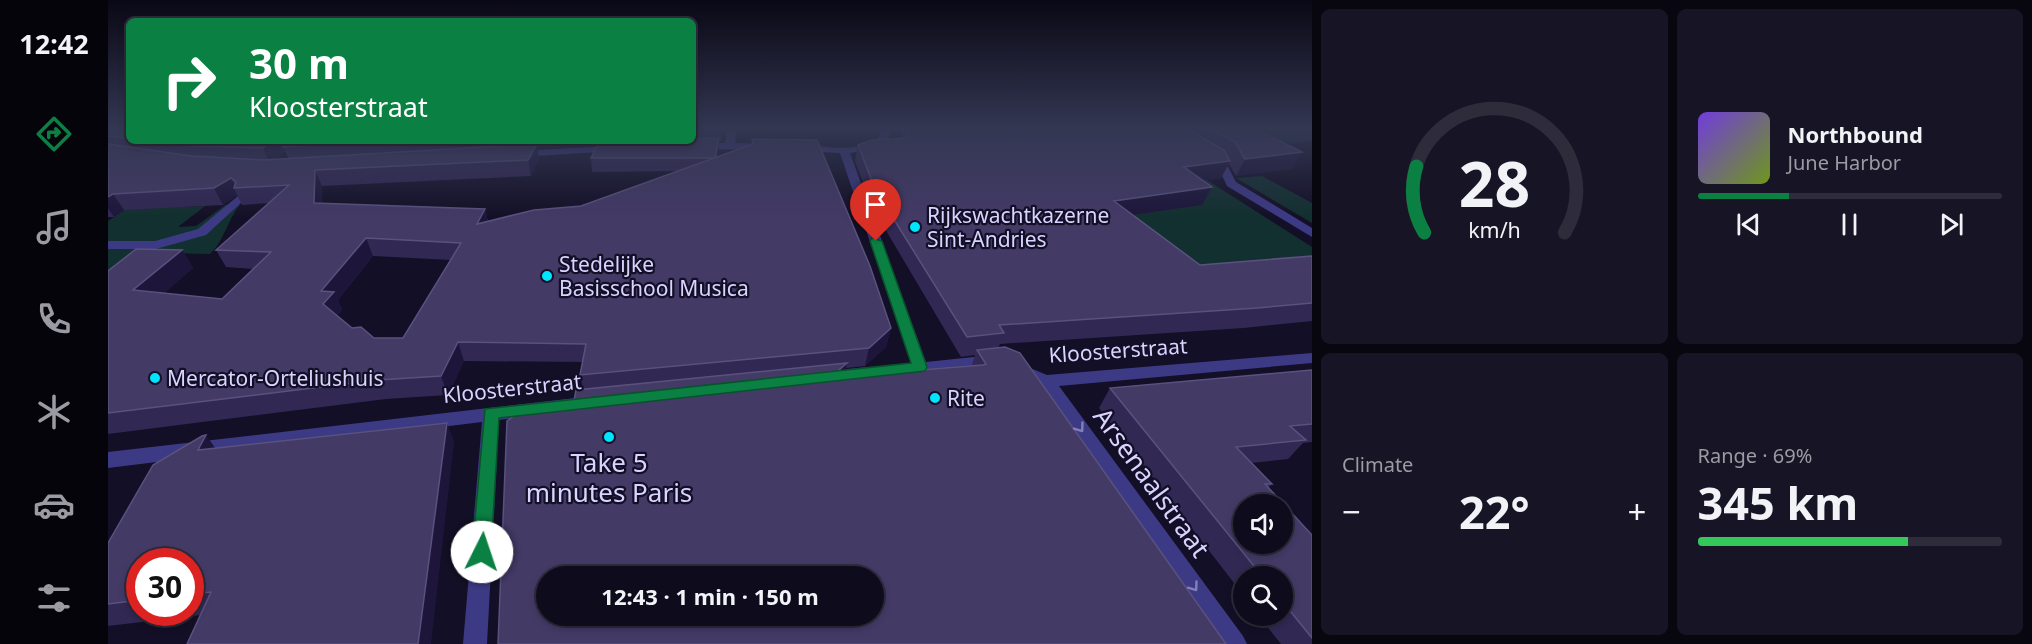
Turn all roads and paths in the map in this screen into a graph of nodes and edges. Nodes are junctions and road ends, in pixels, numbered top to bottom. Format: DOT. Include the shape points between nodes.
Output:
graph roads {
  1 [pos="847,158"];
  2 [pos="1212,158"];
  3 [pos="238,200"];
  4 [pos="1312,233"];
  5 [pos="108,245"];
  6 [pos="1312,358"];
  7 [pos="920,367"];
  8 [pos="813,379"];
  9 [pos="1046,381"];
  10 [pos="610,400"];
  11 [pos="491,413"];
  12 [pos="162,453"];
  13 [pos="108,460"];
  14 [pos="150,473"];
  15 [pos="475,644"];
  16 [pos="1235,644"];
  1 -- 7 [label="street"];
  2 -- 4 [label="street" via="1221,163 1231,184"];
  3 -- 5 [label="street" via="202,232 156,245"];
  6 -- 9 [label="street, Kloosterstraat"];
  7 -- 8 [label="street, Kloosterstraat"];
  7 -- 9 [label="street, Kloosterstraat" via="998,361"];
  9 -- 16 [label="street, Arsenaalstraat, one-way"];
  10 -- 11 [label="street, Kloosterstraat"];
  11 -- 12 [label="street, Kloosterstraat"];
  11 -- 15 [label="street"];
  12 -- 13 [label="street, Kloosterstraat"];
  12 -- 14 [label="street"];
}
